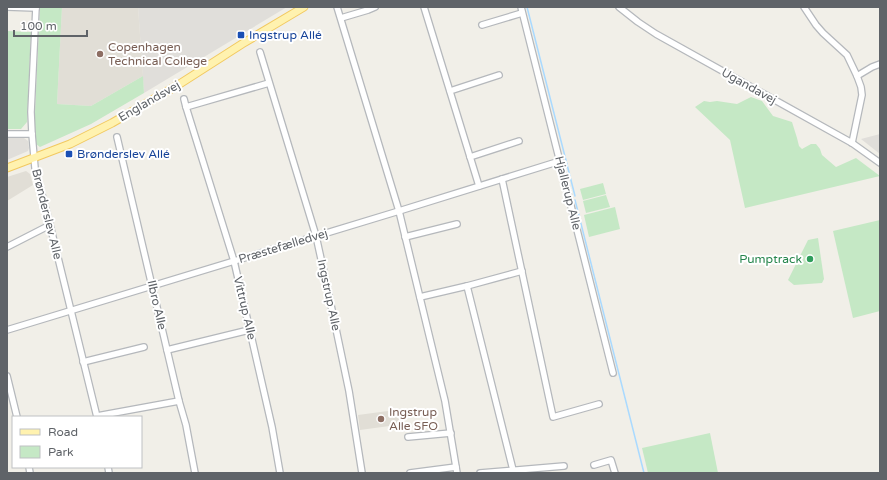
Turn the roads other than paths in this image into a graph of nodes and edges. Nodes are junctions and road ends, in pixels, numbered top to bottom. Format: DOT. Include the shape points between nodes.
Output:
graph roads {
  1 [pos="7,7"];
  2 [pos="304,7"];
  3 [pos="337,7"];
  4 [pos="375,7"];
  5 [pos="424,7"];
  6 [pos="521,7"];
  7 [pos="619,7"];
  8 [pos="804,7"];
  9 [pos="36,8"];
  10 [pos="522,14"];
  11 [pos="341,18"];
  12 [pos="482,25"];
  13 [pos="260,52"];
  14 [pos="880,64"];
  15 [pos="499,75"];
  16 [pos="858,76"];
  17 [pos="269,83"];
  18 [pos="450,91"];
  19 [pos="184,100"];
  20 [pos="186,107"];
  21 [pos="7,134"];
  22 [pos="32,134"];
  23 [pos="117,137"];
  24 [pos="519,142"];
  25 [pos="852,143"];
  26 [pos="470,157"];
  27 [pos="34,158"];
  28 [pos="560,161"];
  29 [pos="880,163"];
  30 [pos="7,168"];
  31 [pos="502,179"];
  32 [pos="479,186"];
  33 [pos="399,211"];
  34 [pos="457,224"];
  35 [pos="50,225"];
  36 [pos="316,236"];
  37 [pos="405,237"];
  38 [pos="7,247"];
  39 [pos="234,261"];
  40 [pos="522,271"];
  41 [pos="152,285"];
  42 [pos="467,286"];
  43 [pos="420,297"];
  44 [pos="71,311"];
  45 [pos="7,330"];
  46 [pos="250,330"];
  47 [pos="144,348"];
  48 [pos="168,350"];
  49 [pos="83,362"];
  50 [pos="613,373"];
  51 [pos="7,376"];
  52 [pos="179,401"];
  53 [pos="599,404"];
  54 [pos="17,416"];
  55 [pos="97,416"];
  56 [pos="102,416"];
  57 [pos="451,434"];
  58 [pos="408,438"];
  59 [pos="594,465"];
  60 [pos="456,466"];
  61 [pos="564,466"];
  62 [pos="513,470"];
  63 [pos="195,473"];
  64 [pos="280,473"];
  65 [pos="362,473"];
  66 [pos="410,473"];
  67 [pos="457,473"];
  68 [pos="480,473"];
  69 [pos="614,473"];
  1 -- 9 [label="street"];
  2 -- 27 [label="main road, Englandsvej" via="112,123"];
  3 -- 11 [label="street"];
  4 -- 11 [label="street"];
  5 -- 18 [label="street"];
  6 -- 10 [label="street, Hjallerup Alle"];
  7 -- 25 [label="street, Ugandavej" via="656,34"];
  8 -- 16 [label="street" via="816,25 847,55"];
  9 -- 22 [label="street, Brønderslev Alle"];
  10 -- 12 [label="street"];
  10 -- 28 [label="street, Hjallerup Alle"];
  11 -- 33 [label="street"];
  13 -- 17 [label="street, Ingstrup Alle"];
  14 -- 16 [label="street"];
  15 -- 18 [label="street"];
  16 -- 25 [label="street" via="862,95"];
  17 -- 20 [label="street"];
  17 -- 36 [label="street, Ingstrup Alle"];
  18 -- 26 [label="street"];
  19 -- 20 [label="street, Vittrup Alle"];
  20 -- 39 [label="street, Vittrup Alle"];
  21 -- 22 [label="street"];
  22 -- 27 [label="street, Brønderslev Alle"];
  23 -- 41 [label="street, Ilbro Alle"];
  24 -- 26 [label="street"];
  25 -- 29 [label="street, Ugandavej"];
  26 -- 32 [label="street"];
  27 -- 30 [label="main road, Englandsvej"];
  27 -- 35 [label="street, Brønderslev Alle"];
  28 -- 31 [label="street, Præstefælledvej"];
  28 -- 50 [label="street, Hjallerup Alle"];
  31 -- 32 [label="street, Præstefælledvej"];
  31 -- 40 [label="street"];
  32 -- 33 [label="street, Præstefælledvej"];
  33 -- 36 [label="street, Præstefælledvej"];
  33 -- 37 [label="street"];
  34 -- 37 [label="street"];
  35 -- 38 [label="street"];
  35 -- 44 [label="street, Brønderslev Alle"];
  36 -- 39 [label="street, Præstefælledvej"];
  36 -- 65 [label="street, Ingstrup Alle" via="349,391"];
  37 -- 43 [label="street"];
  39 -- 41 [label="street, Præstefælledvej"];
  39 -- 46 [label="street, Vittrup Alle"];
  40 -- 42 [label="street"];
  40 -- 53 [label="street" via="553,416"];
  41 -- 44 [label="street, Præstefælledvej"];
  41 -- 48 [label="street, Ilbro Alle"];
  42 -- 43 [label="street"];
  42 -- 62 [label="street"];
  43 -- 57 [label="street"];
  44 -- 45 [label="street, Præstefælledvej"];
  44 -- 49 [label="street, Brønderslev Alle"];
  46 -- 48 [label="street"];
  46 -- 64 [label="street, Vittrup Alle"];
  47 -- 49 [label="street"];
  48 -- 52 [label="street, Ilbro Alle"];
  49 -- 55 [label="street, Brønderslev Alle"];
  51 -- 54 [label="street"];
  52 -- 56 [label="street"];
  52 -- 63 [label="street, Ilbro Alle"];
  57 -- 58 [label="street"];
  57 -- 60 [label="street"];
  59 -- 69 [label="street" via="611,460"];
  60 -- 66 [label="street"];
  60 -- 67 [label="street"];
  61 -- 62 [label="street"];
  62 -- 68 [label="street"];
}
